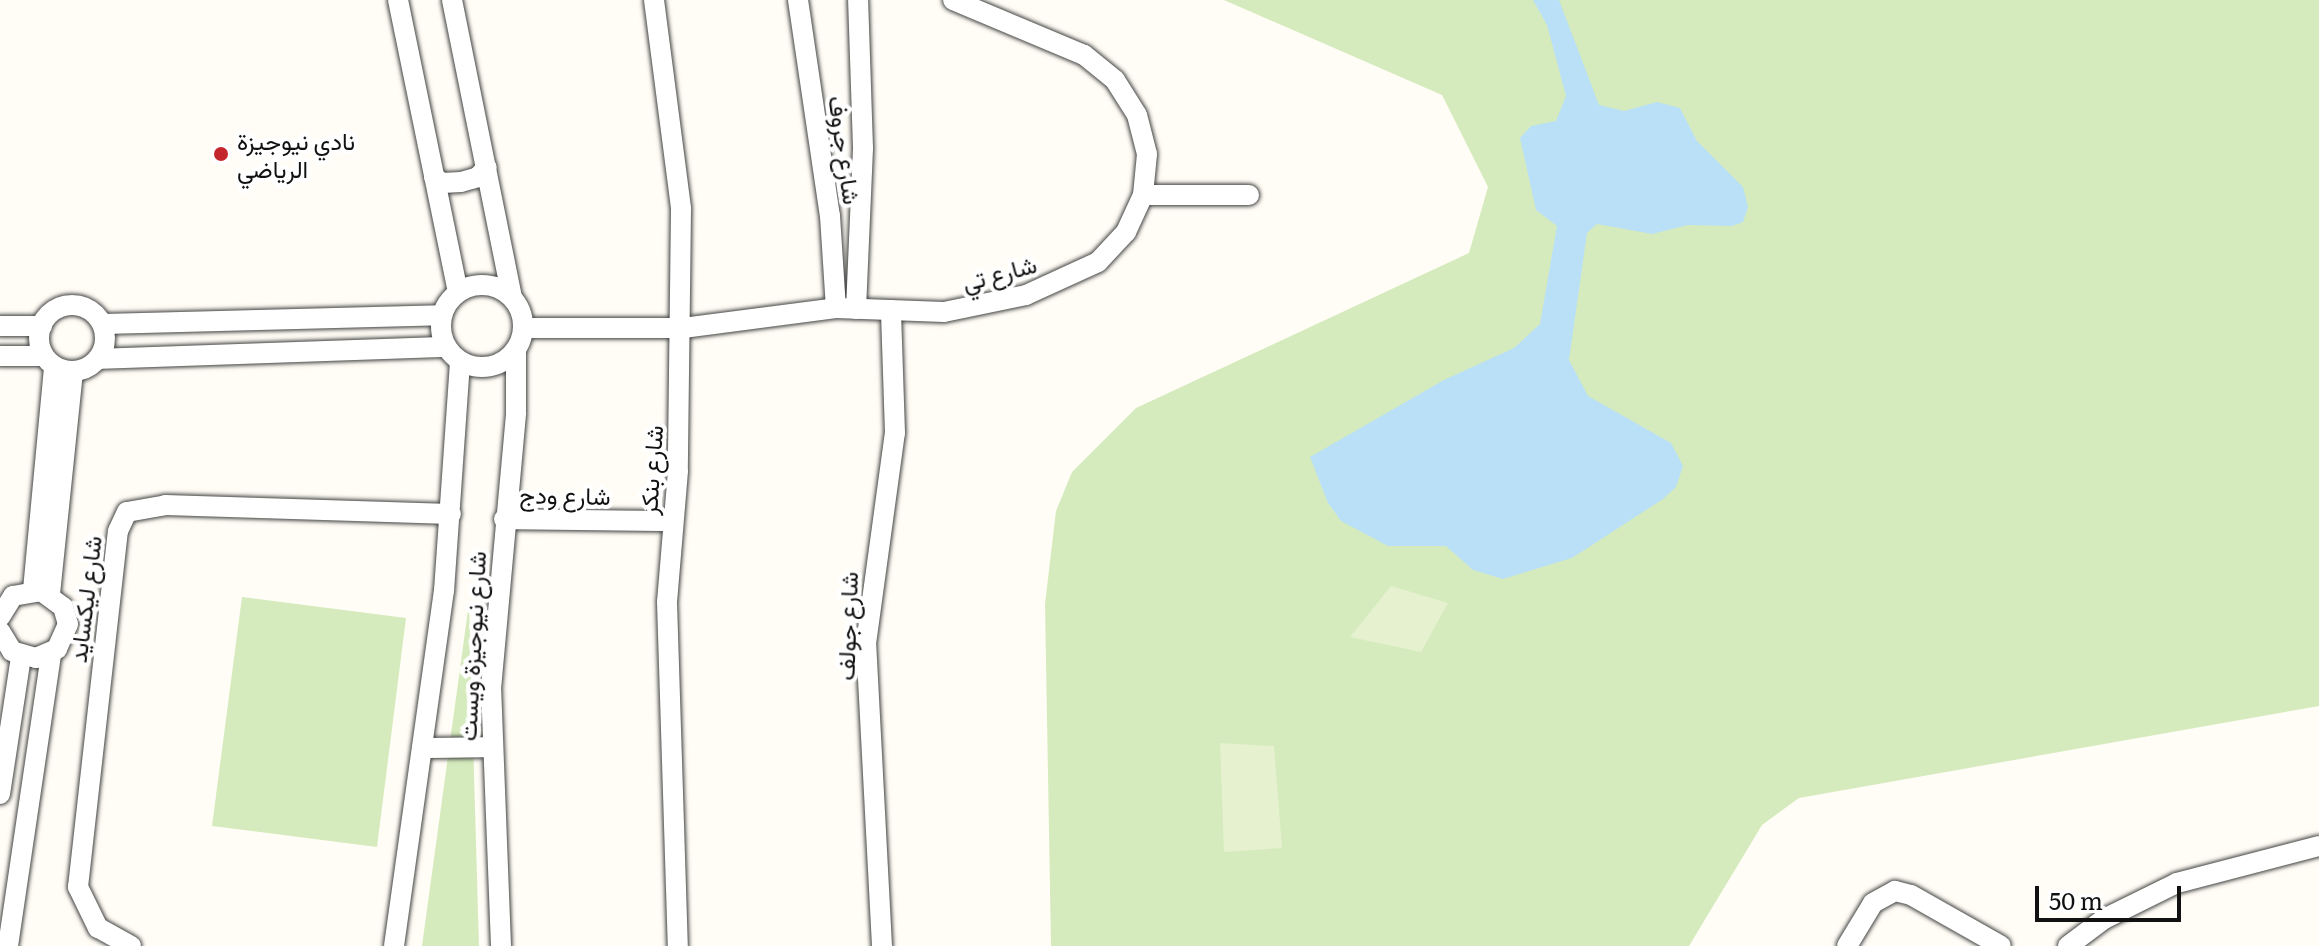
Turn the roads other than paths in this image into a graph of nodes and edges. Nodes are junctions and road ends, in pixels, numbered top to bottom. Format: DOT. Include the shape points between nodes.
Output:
graph roads {
  1 [pos="398,0"];
  2 [pos="452,0"];
  3 [pos="654,0"];
  4 [pos="798,0"];
  5 [pos="858,0"];
  6 [pos="953,0"];
  7 [pos="487,167"];
  8 [pos="434,177"];
  9 [pos="1143,195"];
  10 [pos="1249,195"];
  11 [pos="458,292"];
  12 [pos="512,297"];
  13 [pos="846,308"];
  14 [pos="891,310"];
  15 [pos="441,315"];
  16 [pos="376,318"];
  17 [pos="104,324"];
  18 [pos="0,326"];
  19 [pos="42,326"];
  20 [pos="523,328"];
  21 [pos="683,328"];
  22 [pos="376,347"];
  23 [pos="516,349"];
  24 [pos="453,355"];
  25 [pos="0,356"];
  26 [pos="98,359"];
  27 [pos="57,364"];
  28 [pos="451,514"];
  29 [pos="504,519"];
  30 [pos="672,521"];
  31 [pos="41,592"];
  32 [pos="0,614"];
  33 [pos="0,631"];
  34 [pos="51,654"];
  35 [pos="21,656"];
  36 [pos="492,747"];
  37 [pos="422,748"];
  38 [pos="0,794"];
  39 [pos="2319,846"];
  40 [pos="8,946"];
  41 [pos="131,946"];
  42 [pos="394,946"];
  43 [pos="501,946"];
  44 [pos="678,946"];
  45 [pos="882,946"];
  46 [pos="1847,946"];
  47 [pos="2001,946"];
  48 [pos="2068,946"];
  1 -- 8 [label="street"];
  2 -- 7 [label="street"];
  3 -- 21 [label="street, شارع بنكر" via="675,137"];
  4 -- 13 [label="street, شارع جروف"];
  5 -- 13 [label="street, شارع جروف" via="863,148"];
  6 -- 9 [label="street, شارع تي" via="1084,55 1115,80 1137,115 1147,154"];
  7 -- 8 [label="street" via="478,177 461,182 442,183"];
  7 -- 12 [label="street"];
  8 -- 11 [label="street"];
  9 -- 10 [label="street"];
  9 -- 14 [label="street, شارع تي" via="1126,232 1108,252 1062,281 987,305 944,312"];
  11 -- 12 [label="street" via="479,284"];
  11 -- 15 [label="street"];
  12 -- 20 [label="street"];
  13 -- 14 [label="street, شارع تي"];
  13 -- 21 [label="street, شارع تي"];
  14 -- 45 [label="street, شارع جولف" via="895,433 866,644"];
  15 -- 16 [label="street"];
  15 -- 24 [label="street"];
  16 -- 17 [label="street"];
  16 -- 22 [label="street"];
  17 -- 19 [label="street" via="91,310 65,305 52,311"];
  17 -- 26 [label="street" via="105,342"];
  18 -- 19 [label="street"];
  19 -- 27 [label="street" via="39,341"];
  20 -- 21 [label="street, شارع تي"];
  20 -- 23 [label="street"];
  21 -- 30 [label="street, شارع بنكر"];
  22 -- 24 [label="street"];
  22 -- 26 [label="street"];
  23 -- 24 [label="street" via="497,365"];
  23 -- 29 [label="street, شارع نيوجيزة ويست" via="516,412"];
  24 -- 28 [label="street, شارع نيوجيزة ويست"];
  25 -- 27 [label="street"];
  26 -- 27 [label="street"];
  27 -- 31 [label="street"];
  28 -- 37 [label="street, شارع نيوجيزة ويست"];
  28 -- 41 [label="street, شارع ليكسايد" via="165,505 134,507 122,518 78,887 98,928"];
  29 -- 30 [label="street, شارع ودج"];
  29 -- 36 [label="street, شارع نيوجيزة ويست" via="491,689"];
  30 -- 44 [label="street, شارع بنكر" via="667,602"];
  31 -- 32 [label="street" via="13,596"];
  31 -- 34 [label="street" via="63,607 68,624 63,642"];
  33 -- 35 [label="street"];
  34 -- 35 [label="street"];
  34 -- 40 [label="street"];
  35 -- 38 [label="street"];
  36 -- 37 [label="street"];
  36 -- 43 [label="street, شارع نيوجيزة ويست"];
  37 -- 42 [label="street, شارع نيوجيزة ويست"];
  39 -- 48 [label="street" via="2177,883 2104,919"];
  46 -- 47 [label="street" via="1873,903 1895,891"];
}
